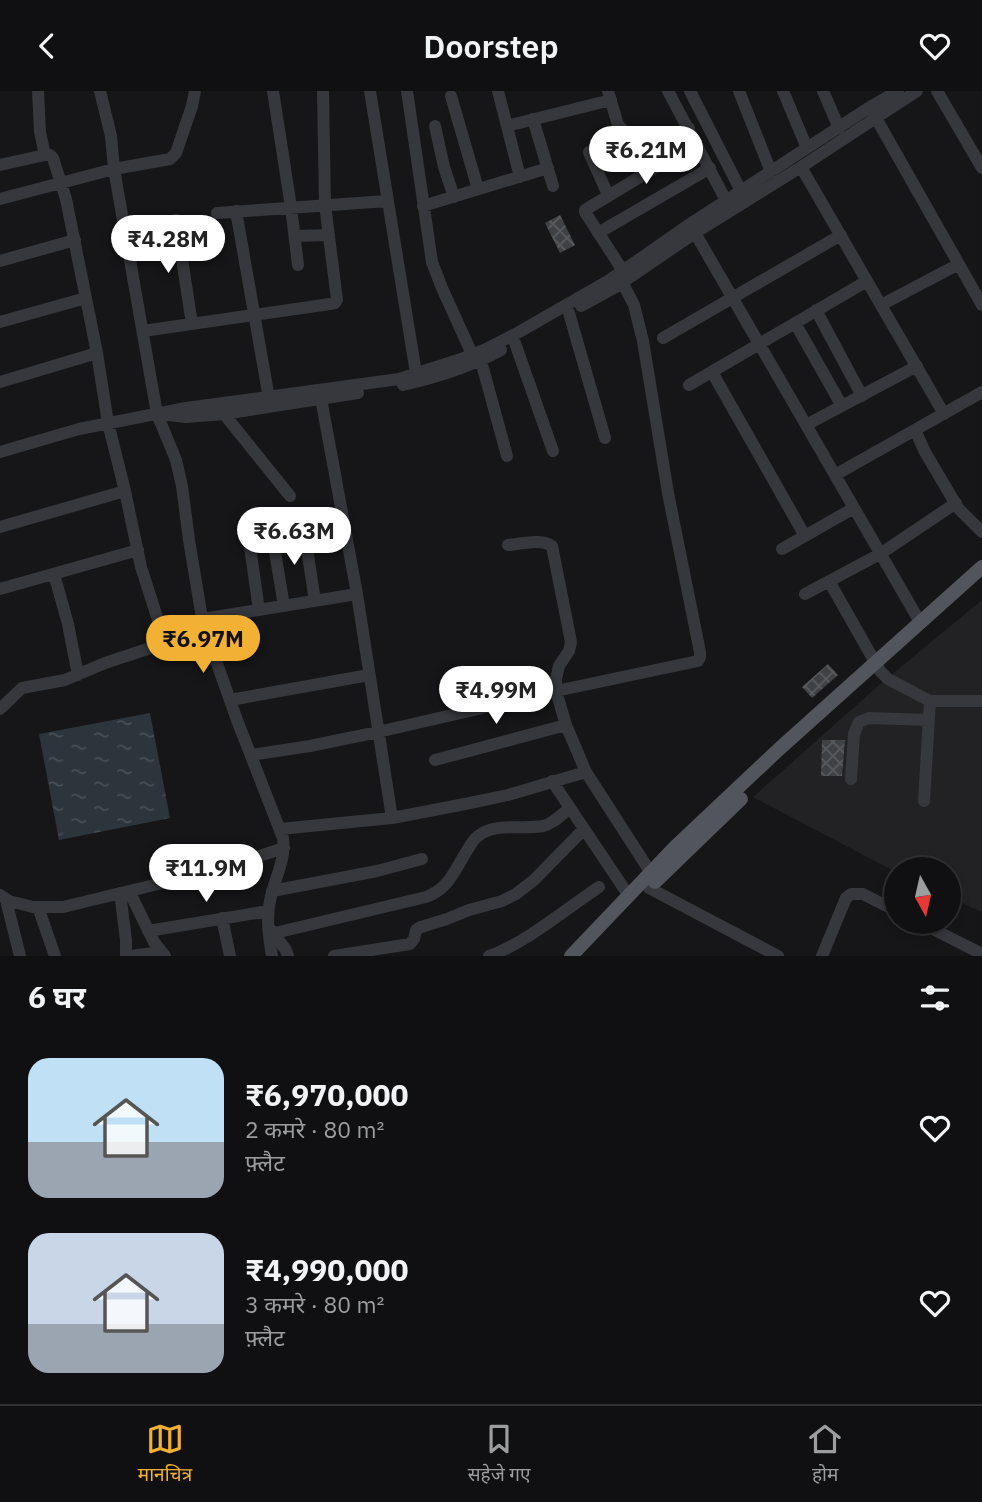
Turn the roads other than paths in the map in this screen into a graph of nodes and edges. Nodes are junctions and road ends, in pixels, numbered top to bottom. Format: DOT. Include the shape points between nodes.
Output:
graph roads {
  1 [pos="38,91"];
  2 [pos="100,91"];
  3 [pos="195,91"];
  4 [pos="273,91"];
  5 [pos="323,91"];
  6 [pos="370,91"];
  7 [pos="407,91"];
  8 [pos="498,91"];
  9 [pos="668,91"];
  10 [pos="690,91"];
  11 [pos="740,91"];
  12 [pos="783,91"];
  13 [pos="824,91"];
  14 [pos="898,91"];
  15 [pos="917,91"];
  16 [pos="937,91"];
  17 [pos="451,96"];
  18 [pos="610,96"];
  19 [pos="873,112"];
  20 [pos="533,119"];
  21 [pos="435,126"];
  22 [pos="507,126"];
  23 [pos="689,128"];
  24 [pos="839,128"];
  25 [pos="696,143"];
  26 [pos="807,148"];
  27 [pos="589,152"];
  28 [pos="45,155"];
  29 [pos="0,165"];
  30 [pos="802,166"];
  31 [pos="710,168"];
  32 [pos="982,168"];
  33 [pos="114,169"];
  34 [pos="548,169"];
  35 [pos="771,172"];
  36 [pos="520,177"];
  37 [pos="61,183"];
  38 [pos="553,186"];
  39 [pos="478,190"];
  40 [pos="741,191"];
  41 [pos="608,195"];
  42 [pos="453,197"];
  43 [pos="0,199"];
  44 [pos="387,201"];
  45 [pos="325,205"];
  46 [pos="729,205"];
  47 [pos="423,206"];
  48 [pos="291,207"];
  49 [pos="236,211"];
  50 [pos="216,213"];
  51 [pos="176,220"];
  52 [pos="693,228"];
  53 [pos="598,233"];
  54 [pos="329,235"];
  55 [pos="841,235"];
  56 [pos="295,236"];
  57 [pos="75,240"];
  58 [pos="0,261"];
  59 [pos="959,264"];
  60 [pos="298,265"];
  61 [pos="622,276"];
  62 [pos="867,281"];
  63 [pos="977,286"];
  64 [pos="86,298"];
  65 [pos="732,298"];
  66 [pos="881,305"];
  67 [pos="982,305"];
  68 [pos="816,310"];
  69 [pos="569,313"];
  70 [pos="254,315"];
  71 [pos="0,322"];
  72 [pos="795,323"];
  73 [pos="192,324"];
  74 [pos="143,331"];
  75 [pos="663,338"];
  76 [pos="515,343"];
  77 [pos="759,344"];
  78 [pos="97,353"];
  79 [pos="476,358"];
  80 [pos="917,366"];
  81 [pos="712,372"];
  82 [pos="416,373"];
  83 [pos="0,381"];
  84 [pos="689,385"];
  85 [pos="982,392"];
  86 [pos="321,394"];
  87 [pos="862,396"];
  88 [pos="270,401"];
  89 [pos="842,406"];
  90 [pos="223,408"];
  91 [pos="157,414"];
  92 [pos="944,414"];
  93 [pos="108,423"];
  94 [pos="806,425"];
  95 [pos="915,430"];
  96 [pos="605,438"];
  97 [pos="553,451"];
  98 [pos="0,452"];
  99 [pos="507,456"];
  100 [pos="835,475"];
  101 [pos="125,491"];
  102 [pos="290,496"];
  103 [pos="956,503"];
  104 [pos="854,509"];
  105 [pos="303,523"];
  106 [pos="0,527"];
  107 [pos="982,532"];
  108 [pos="248,533"];
  109 [pos="272,534"];
  110 [pos="805,536"];
  111 [pos="508,545"];
  112 [pos="782,549"];
  113 [pos="138,550"];
  114 [pos="880,554"];
  115 [pos="982,567"];
  116 [pos="54,574"];
  117 [pos="982,578"];
  118 [pos="830,581"];
  119 [pos="0,589"];
  120 [pos="357,594"];
  121 [pos="805,594"];
  122 [pos="315,601"];
  123 [pos="284,606"];
  124 [pos="259,610"];
  125 [pos="920,622"];
  126 [pos="203,625"];
  127 [pos="165,642"];
  128 [pos="877,667"];
  129 [pos="78,675"];
  130 [pos="369,675"];
  131 [pos="556,691"];
  132 [pos="230,700"];
  133 [pos="930,701"];
  134 [pos="982,701"];
  135 [pos="0,709"];
  136 [pos="929,720"];
  137 [pos="566,725"];
  138 [pos="378,732"];
  139 [pos="251,755"];
  140 [pos="435,759"];
  141 [pos="586,772"];
  142 [pos="851,779"];
  143 [pos="552,781"];
  144 [pos="924,801"];
  145 [pos="570,808"];
  146 [pos="392,817"];
  147 [pos="280,829"];
  148 [pos="584,829"];
  149 [pos="284,848"];
  150 [pos="422,859"];
  151 [pos="650,880"];
  152 [pos="599,887"];
  153 [pos="272,891"];
  154 [pos="124,892"];
  155 [pos="629,896"];
  156 [pos="4,903"];
  157 [pos="884,905"];
  158 [pos="38,907"];
  159 [pos="268,911"];
  160 [pos="222,918"];
  161 [pos="271,930"];
  162 [pos="945,935"];
  163 [pos="155,948"];
  164 [pos="362,954"];
  165 [pos="982,954"];
  166 [pos="20,956"];
  167 [pos="55,956"];
  168 [pos="128,956"];
  169 [pos="230,956"];
  170 [pos="272,956"];
  171 [pos="288,956"];
  172 [pos="334,956"];
  173 [pos="489,956"];
  174 [pos="571,956"];
  175 [pos="581,956"];
  176 [pos="778,956"];
  177 [pos="822,956"];
  1 -- 28 [label="street"];
  2 -- 33 [label="street"];
  3 -- 33 [label="street" via="174,156"];
  4 -- 48 [label="street"];
  5 -- 45 [label="street"];
  6 -- 44 [label="street"];
  7 -- 47 [label="street"];
  8 -- 22 [label="street"];
  9 -- 23 [label="street"];
  10 -- 40 [label="street"];
  11 -- 35 [label="street"];
  12 -- 26 [label="street"];
  13 -- 24 [label="street"];
  14 -- 19 [label="street"];
  15 -- 19 [label="street"];
  16 -- 32 [label="street"];
  17 -- 39 [label="street"];
  18 -- 20 [label="street"];
  18 -- 23 [label="street" via="618,125 637,145 647,146"];
  19 -- 24 [label="street"];
  19 -- 30 [label="street"];
  19 -- 59 [label="street"];
  20 -- 22 [label="street"];
  20 -- 34 [label="street"];
  21 -- 42 [label="street"];
  22 -- 36 [label="street"];
  23 -- 25 [label="street"];
  24 -- 26 [label="street"];
  25 -- 31 [label="street"];
  25 -- 41 [label="street"];
  26 -- 35 [label="street"];
  27 -- 41 [label="street"];
  28 -- 29 [label="street"];
  28 -- 37 [label="street" via="52,158"];
  30 -- 46 [label="street"];
  30 -- 55 [label="street"];
  31 -- 46 [label="street"];
  31 -- 53 [label="street"];
  33 -- 37 [label="street"];
  33 -- 74 [label="street"];
  34 -- 36 [label="street"];
  34 -- 38 [label="street"];
  35 -- 40 [label="street"];
  36 -- 39 [label="street"];
  37 -- 43 [label="street"];
  37 -- 57 [label="street"];
  39 -- 42 [label="street"];
  40 -- 46 [label="street"];
  41 -- 53 [label="street" via="585,212"];
  42 -- 47 [label="street"];
  44 -- 45 [label="street"];
  44 -- 82 [label="street"];
  45 -- 48 [label="street"];
  45 -- 54 [label="street"];
  46 -- 52 [label="street"];
  47 -- 79 [label="street" via="435,271"];
  48 -- 49 [label="street"];
  48 -- 56 [label="street"];
  49 -- 50 [label="street"];
  49 -- 70 [label="street"];
  51 -- 73 [label="street"];
  52 -- 61 [label="street"];
  52 -- 65 [label="street"];
  53 -- 61 [label="street"];
  54 -- 56 [label="street"];
  54 -- 70 [label="street" via="338,295 335,303"];
  55 -- 62 [label="street"];
  55 -- 65 [label="street"];
  56 -- 60 [label="street"];
  57 -- 58 [label="street"];
  57 -- 64 [label="street"];
  59 -- 63 [label="street"];
  59 -- 66 [label="street"];
  61 -- 69 [label="street"];
  61 -- 79 [label="street"];
  61 -- 131 [label="street" via="643,341 700,657 692,663"];
  62 -- 66 [label="street"];
  62 -- 68 [label="street"];
  63 -- 67 [label="street"];
  64 -- 71 [label="street"];
  64 -- 78 [label="street"];
  65 -- 75 [label="street"];
  65 -- 77 [label="street"];
  66 -- 80 [label="street"];
  68 -- 72 [label="street"];
  68 -- 87 [label="street"];
  69 -- 76 [label="street"];
  69 -- 96 [label="street"];
  70 -- 73 [label="street"];
  70 -- 88 [label="street"];
  72 -- 77 [label="street"];
  72 -- 89 [label="street"];
  73 -- 74 [label="street"];
  74 -- 91 [label="street"];
  76 -- 79 [label="street"];
  76 -- 97 [label="street"];
  77 -- 81 [label="street"];
  77 -- 94 [label="street"];
  78 -- 83 [label="street"];
  78 -- 93 [label="street"];
  79 -- 82 [label="street"];
  79 -- 86 [label="street" via="439,377"];
  79 -- 99 [label="street"];
  80 -- 87 [label="street"];
  80 -- 92 [label="street"];
  81 -- 84 [label="street"];
  81 -- 110 [label="street"];
  82 -- 86 [label="street"];
  85 -- 92 [label="street"];
  86 -- 88 [label="street"];
  86 -- 120 [label="street"];
  87 -- 89 [label="street"];
  88 -- 90 [label="street"];
  89 -- 94 [label="street"];
  90 -- 91 [label="street"];
  90 -- 102 [label="street"];
  91 -- 93 [label="street"];
  91 -- 126 [label="street" via="182,486"];
  92 -- 95 [label="street"];
  93 -- 98 [label="street"];
  93 -- 101 [label="street"];
  94 -- 100 [label="street"];
  95 -- 100 [label="street"];
  95 -- 103 [label="street"];
  100 -- 104 [label="street"];
  101 -- 106 [label="street"];
  101 -- 113 [label="street"];
  103 -- 107 [label="street"];
  103 -- 114 [label="street"];
  104 -- 110 [label="street"];
  104 -- 114 [label="street"];
  105 -- 122 [label="street"];
  108 -- 124 [label="street"];
  109 -- 123 [label="street"];
  110 -- 112 [label="street"];
  111 -- 131 [label="street" via="542,542 552,546 571,642 557,672"];
  113 -- 116 [label="street"];
  113 -- 127 [label="street"];
  114 -- 118 [label="street"];
  114 -- 125 [label="street"];
  115 -- 125 [label="main road"];
  116 -- 119 [label="street"];
  116 -- 129 [label="street"];
  117 -- 128 [label="main road"];
  118 -- 121 [label="street"];
  118 -- 128 [label="street"];
  120 -- 122 [label="street"];
  120 -- 130 [label="street"];
  122 -- 123 [label="street"];
  123 -- 124 [label="street"];
  124 -- 126 [label="street"];
  125 -- 128 [label="main road"];
  126 -- 127 [label="street"];
  126 -- 132 [label="street"];
  127 -- 129 [label="street"];
  128 -- 133 [label="street" via="888,679"];
  128 -- 151 [label="main road"];
  129 -- 135 [label="street" via="22,688"];
  130 -- 132 [label="street"];
  130 -- 138 [label="street"];
  131 -- 137 [label="street"];
  131 -- 138 [label="street"];
  132 -- 139 [label="street"];
  133 -- 134 [label="street"];
  133 -- 136 [label="street"];
  136 -- 142 [label="street" via="869,718 859,722"];
  136 -- 144 [label="street"];
  137 -- 140 [label="street"];
  137 -- 141 [label="street"];
  138 -- 139 [label="street"];
  138 -- 146 [label="street"];
  139 -- 147 [label="street"];
  141 -- 143 [label="street"];
  141 -- 151 [label="street"];
  143 -- 145 [label="street"];
  143 -- 146 [label="street" via="486,800"];
  145 -- 148 [label="street"];
  145 -- 161 [label="street" via="544,826 502,828 479,835 436,893"];
  146 -- 147 [label="street"];
  147 -- 149 [label="street"];
  148 -- 155 [label="street"];
  148 -- 164 [label="street" via="516,894 418,928 410,944"];
  149 -- 153 [label="street"];
  149 -- 154 [label="street"];
  150 -- 153 [label="street"];
  151 -- 155 [label="main road"];
  151 -- 175 [label="main road"];
  151 -- 176 [label="street"];
  152 -- 173 [label="street" via="523,939"];
  153 -- 159 [label="street"];
  154 -- 158 [label="street" via="63,907"];
  154 -- 163 [label="street"];
  154 -- 168 [label="street"];
  155 -- 174 [label="main road"];
  156 -- 158 [label="street"];
  156 -- 166 [label="street"];
  157 -- 177 [label="street" via="863,894 846,898"];
  158 -- 167 [label="street"];
  159 -- 160 [label="street"];
  159 -- 161 [label="street"];
  160 -- 163 [label="street"];
  160 -- 169 [label="street"];
  161 -- 170 [label="street"];
  161 -- 171 [label="street"];
  162 -- 165 [label="street"];
  163 -- 168 [label="street"];
  164 -- 172 [label="street"];
}
